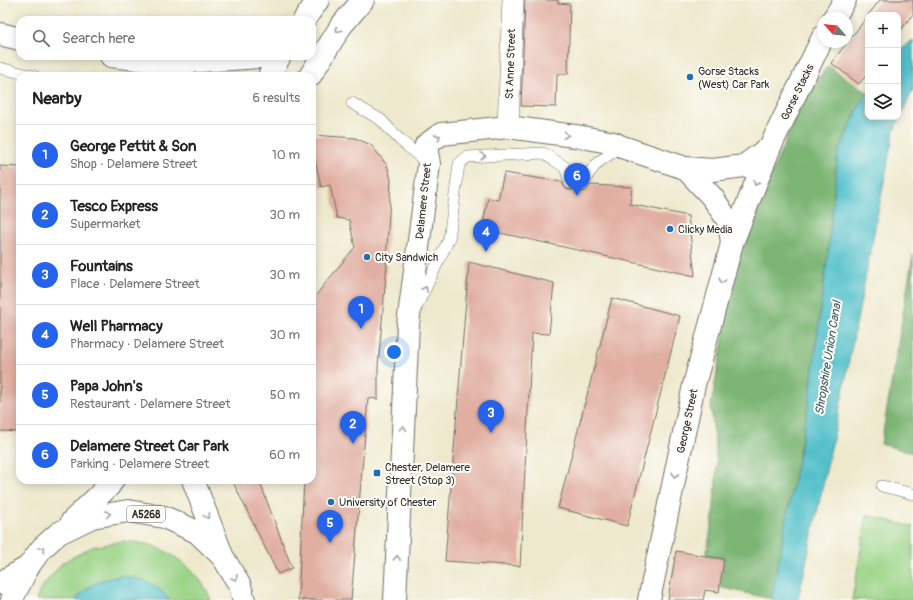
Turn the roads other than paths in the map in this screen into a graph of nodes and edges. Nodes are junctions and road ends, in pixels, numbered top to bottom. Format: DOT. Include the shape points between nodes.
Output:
graph roads {
  1 [pos="318,0"];
  2 [pos="363,0"];
  3 [pos="513,0"];
  4 [pos="845,0"];
  5 [pos="838,12"];
  6 [pos="307,16"];
  7 [pos="0,34"];
  8 [pos="16,38"];
  9 [pos="818,48"];
  10 [pos="146,60"];
  11 [pos="216,60"];
  12 [pos="278,60"];
  13 [pos="172,63"];
  14 [pos="0,68"];
  15 [pos="17,72"];
  16 [pos="186,72"];
  17 [pos="271,72"];
  18 [pos="312,72"];
  19 [pos="352,103"];
  20 [pos="508,127"];
  21 [pos="622,147"];
  22 [pos="770,147"];
  23 [pos="428,164"];
  24 [pos="685,168"];
  25 [pos="570,183"];
  26 [pos="582,185"];
  27 [pos="713,198"];
  28 [pos="732,243"];
  29 [pos="408,324"];
  30 [pos="110,484"];
  31 [pos="195,484"];
  32 [pos="882,486"];
  33 [pos="913,494"];
  34 [pos="59,533"];
  35 [pos="223,557"];
  36 [pos="28,567"];
  37 [pos="0,583"];
  38 [pos="395,599"];
  39 [pos="12,600"];
  40 [pos="244,600"];
  41 [pos="649,600"];
  1 -- 6 [label="main road"];
  2 -- 18 [label="main road, one-way" via="341,26"];
  3 -- 20 [label="street, St Anne Street"];
  4 -- 5 [label="main road"];
  7 -- 8 [label="main road"];
  9 -- 22 [label="main road, Gorse Stacks"];
  10 -- 13 [label="main road"];
  11 -- 13 [label="main road"];
  12 -- 17 [label="main road"];
  13 -- 16 [label="main road"];
  14 -- 15 [label="lane"];
  19 -- 23 [label="lane" via="381,120 399,140"];
  20 -- 21 [label="main road, Delamere Street, one-way" via="582,137"];
  23 -- 20 [label="main road, Delamere Street, one-way" via="426,145 441,134"];
  21 -- 24 [label="main road, Delamere Street"];
  21 -- 26 [label="lane" via="602,158 589,171"];
  22 -- 24 [label="main road, Delamere Street" via="744,166 713,170"];
  22 -- 28 [label="main road, George Street, one-way"];
  23 -- 29 [label="main road, Delamere Street"];
  24 -- 27 [label="main road, Delamere Street"];
  29 -- 25 [label="lane, one-way" via="449,239 459,164 468,157 543,153 566,167"];
  27 -- 28 [label="main road, George Street" via="728,222"];
  28 -- 41 [label="main road, George Street, one-way" via="694,385"];
  38 -- 29 [label="main road, Delamere Street, one-way"];
  30 -- 34 [label="main road, A5268"];
  31 -- 35 [label="main road, A5268, one-way"];
  32 -- 33 [label="lane"];
  34 -- 35 [label="main road, A5268, one-way" via="92,517 135,512 164,517 197,532"];
  36 -- 34 [label="main road, A5268, one-way" via="42,548"];
  35 -- 40 [label="main road, A5268, one-way" via="240,586"];
  36 -- 37 [label="main road"];
  36 -- 39 [label="main road, A5268"];
}
